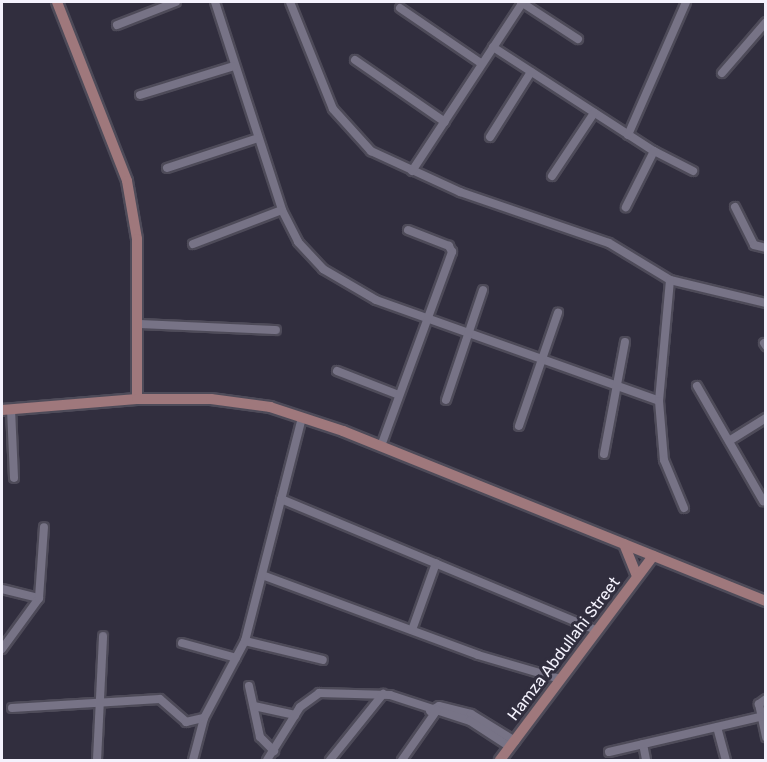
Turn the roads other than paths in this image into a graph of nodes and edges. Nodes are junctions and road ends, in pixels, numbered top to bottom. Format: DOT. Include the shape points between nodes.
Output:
graph roads {
  1 [pos="57,2"];
  2 [pos="176,2"];
  3 [pos="214,2"];
  4 [pos="291,2"];
  5 [pos="522,2"];
  6 [pos="686,2"];
  7 [pos="400,8"];
  8 [pos="765,22"];
  9 [pos="117,25"];
  10 [pos="578,39"];
  11 [pos="493,47"];
  12 [pos="355,60"];
  13 [pos="482,64"];
  14 [pos="234,66"];
  15 [pos="531,72"];
  16 [pos="722,73"];
  17 [pos="140,95"];
  18 [pos="594,114"];
  19 [pos="445,122"];
  20 [pos="628,135"];
  21 [pos="490,137"];
  22 [pos="258,138"];
  23 [pos="654,151"];
  24 [pos="167,168"];
  25 [pos="412,171"];
  26 [pos="693,171"];
  27 [pos="552,176"];
  28 [pos="626,207"];
  29 [pos="735,207"];
  30 [pos="282,210"];
  31 [pos="408,230"];
  32 [pos="193,244"];
  33 [pos="765,248"];
  34 [pos="670,280"];
  35 [pos="483,290"];
  36 [pos="765,303"];
  37 [pos="558,314"];
  38 [pos="427,318"];
  39 [pos="138,324"];
  40 [pos="276,330"];
  41 [pos="469,333"];
  42 [pos="625,342"];
  43 [pos="544,360"];
  44 [pos="337,370"];
  45 [pos="619,386"];
  46 [pos="697,386"];
  47 [pos="399,395"];
  48 [pos="137,399"];
  49 [pos="446,400"];
  50 [pos="659,401"];
  51 [pos="6,410"];
  52 [pos="302,417"];
  53 [pos="765,418"];
  54 [pos="519,426"];
  55 [pos="729,441"];
  56 [pos="381,446"];
  57 [pos="604,454"];
  58 [pos="14,478"];
  59 [pos="281,499"];
  60 [pos="762,501"];
  61 [pos="684,508"];
  62 [pos="44,527"];
  63 [pos="624,544"];
  64 [pos="653,556"];
  65 [pos="436,562"];
  66 [pos="262,575"];
  67 [pos="637,576"];
  68 [pos="2,589"];
  69 [pos="39,598"];
  70 [pos="765,601"];
  71 [pos="412,630"];
  72 [pos="596,630"];
  73 [pos="103,636"];
  74 [pos="245,641"];
  75 [pos="182,643"];
  76 [pos="2,649"];
  77 [pos="236,658"];
  78 [pos="323,660"];
  79 [pos="560,679"];
  80 [pos="249,686"];
  81 [pos="383,694"];
  82 [pos="765,699"];
  83 [pos="96,705"];
  84 [pos="254,706"];
  85 [pos="12,708"];
  86 [pos="435,709"];
  87 [pos="295,715"];
  88 [pos="760,717"];
  89 [pos="204,718"];
  90 [pos="717,727"];
  91 [pos="765,737"];
  92 [pos="512,744"];
  93 [pos="643,744"];
  94 [pos="274,752"];
  95 [pos="609,752"];
  96 [pos="97,760"];
  97 [pos="193,760"];
  98 [pos="267,760"];
  99 [pos="330,760"];
  100 [pos="402,760"];
  101 [pos="500,760"];
  102 [pos="646,760"];
  103 [pos="726,760"];
  1 -- 39 [label="main road" via="128,181 137,239"];
  2 -- 9 [label="street"];
  3 -- 14 [label="street"];
  4 -- 25 [label="street" via="337,117 362,145"];
  5 -- 10 [label="street"];
  5 -- 11 [label="street"];
  6 -- 20 [label="street"];
  7 -- 13 [label="street"];
  8 -- 16 [label="street"];
  11 -- 13 [label="street"];
  11 -- 15 [label="street"];
  12 -- 19 [label="street"];
  13 -- 19 [label="street"];
  14 -- 17 [label="street"];
  14 -- 22 [label="street"];
  15 -- 18 [label="street"];
  15 -- 21 [label="street"];
  18 -- 20 [label="street"];
  18 -- 27 [label="street"];
  19 -- 25 [label="street"];
  20 -- 23 [label="street"];
  22 -- 24 [label="street"];
  22 -- 30 [label="street"];
  23 -- 26 [label="street"];
  23 -- 28 [label="street"];
  25 -- 34 [label="street" via="609,243"];
  29 -- 33 [label="street" via="754,246"];
  30 -- 32 [label="street"];
  30 -- 38 [label="street" via="304,250 337,280"];
  31 -- 38 [label="street" via="452,249"];
  34 -- 36 [label="street"];
  34 -- 50 [label="street"];
  35 -- 41 [label="street"];
  37 -- 43 [label="street"];
  38 -- 41 [label="street"];
  38 -- 47 [label="street"];
  39 -- 40 [label="street"];
  39 -- 48 [label="main road"];
  41 -- 43 [label="street"];
  41 -- 49 [label="street"];
  42 -- 45 [label="street"];
  43 -- 45 [label="street"];
  43 -- 54 [label="street"];
  44 -- 47 [label="street"];
  45 -- 50 [label="street"];
  45 -- 57 [label="street"];
  46 -- 55 [label="street"];
  47 -- 56 [label="street"];
  48 -- 51 [label="main road"];
  48 -- 52 [label="main road" via="238,402"];
  50 -- 61 [label="street" via="664,460"];
  51 -- 58 [label="street"];
  52 -- 56 [label="main road"];
  52 -- 59 [label="street"];
  53 -- 55 [label="street"];
  55 -- 60 [label="street"];
  56 -- 63 [label="main road"];
  59 -- 65 [label="street"];
  59 -- 66 [label="street"];
  62 -- 69 [label="street"];
  63 -- 64 [label="main road"];
  63 -- 67 [label="main road"];
  64 -- 67 [label="main road, Hamza Abdullahi Street"];
  64 -- 70 [label="main road"];
  65 -- 71 [label="street"];
  65 -- 72 [label="street"];
  66 -- 71 [label="street"];
  66 -- 74 [label="street"];
  67 -- 72 [label="main road, Hamza Abdullahi Street"];
  68 -- 69 [label="street"];
  69 -- 76 [label="street"];
  71 -- 79 [label="street"];
  72 -- 79 [label="main road, Hamza Abdullahi Street"];
  73 -- 83 [label="street"];
  74 -- 77 [label="street"];
  74 -- 78 [label="street"];
  75 -- 77 [label="street"];
  77 -- 89 [label="street"];
  79 -- 92 [label="main road, Hamza Abdullahi Street"];
  80 -- 84 [label="street"];
  81 -- 86 [label="street"];
  81 -- 87 [label="street" via="319,693"];
  81 -- 99 [label="street"];
  82 -- 88 [label="street" via="760,702"];
  83 -- 85 [label="street"];
  83 -- 89 [label="street" via="160,699 186,722"];
  83 -- 96 [label="street"];
  84 -- 87 [label="street"];
  84 -- 94 [label="street" via="260,737"];
  86 -- 92 [label="street" via="470,721"];
  86 -- 100 [label="street"];
  87 -- 94 [label="street"];
  88 -- 90 [label="street"];
  88 -- 91 [label="street"];
  89 -- 97 [label="street"];
  90 -- 93 [label="street"];
  90 -- 103 [label="street"];
  92 -- 101 [label="main road, Hamza Abdullahi Street"];
  93 -- 95 [label="street"];
  93 -- 102 [label="street"];
  94 -- 98 [label="street"];
}
